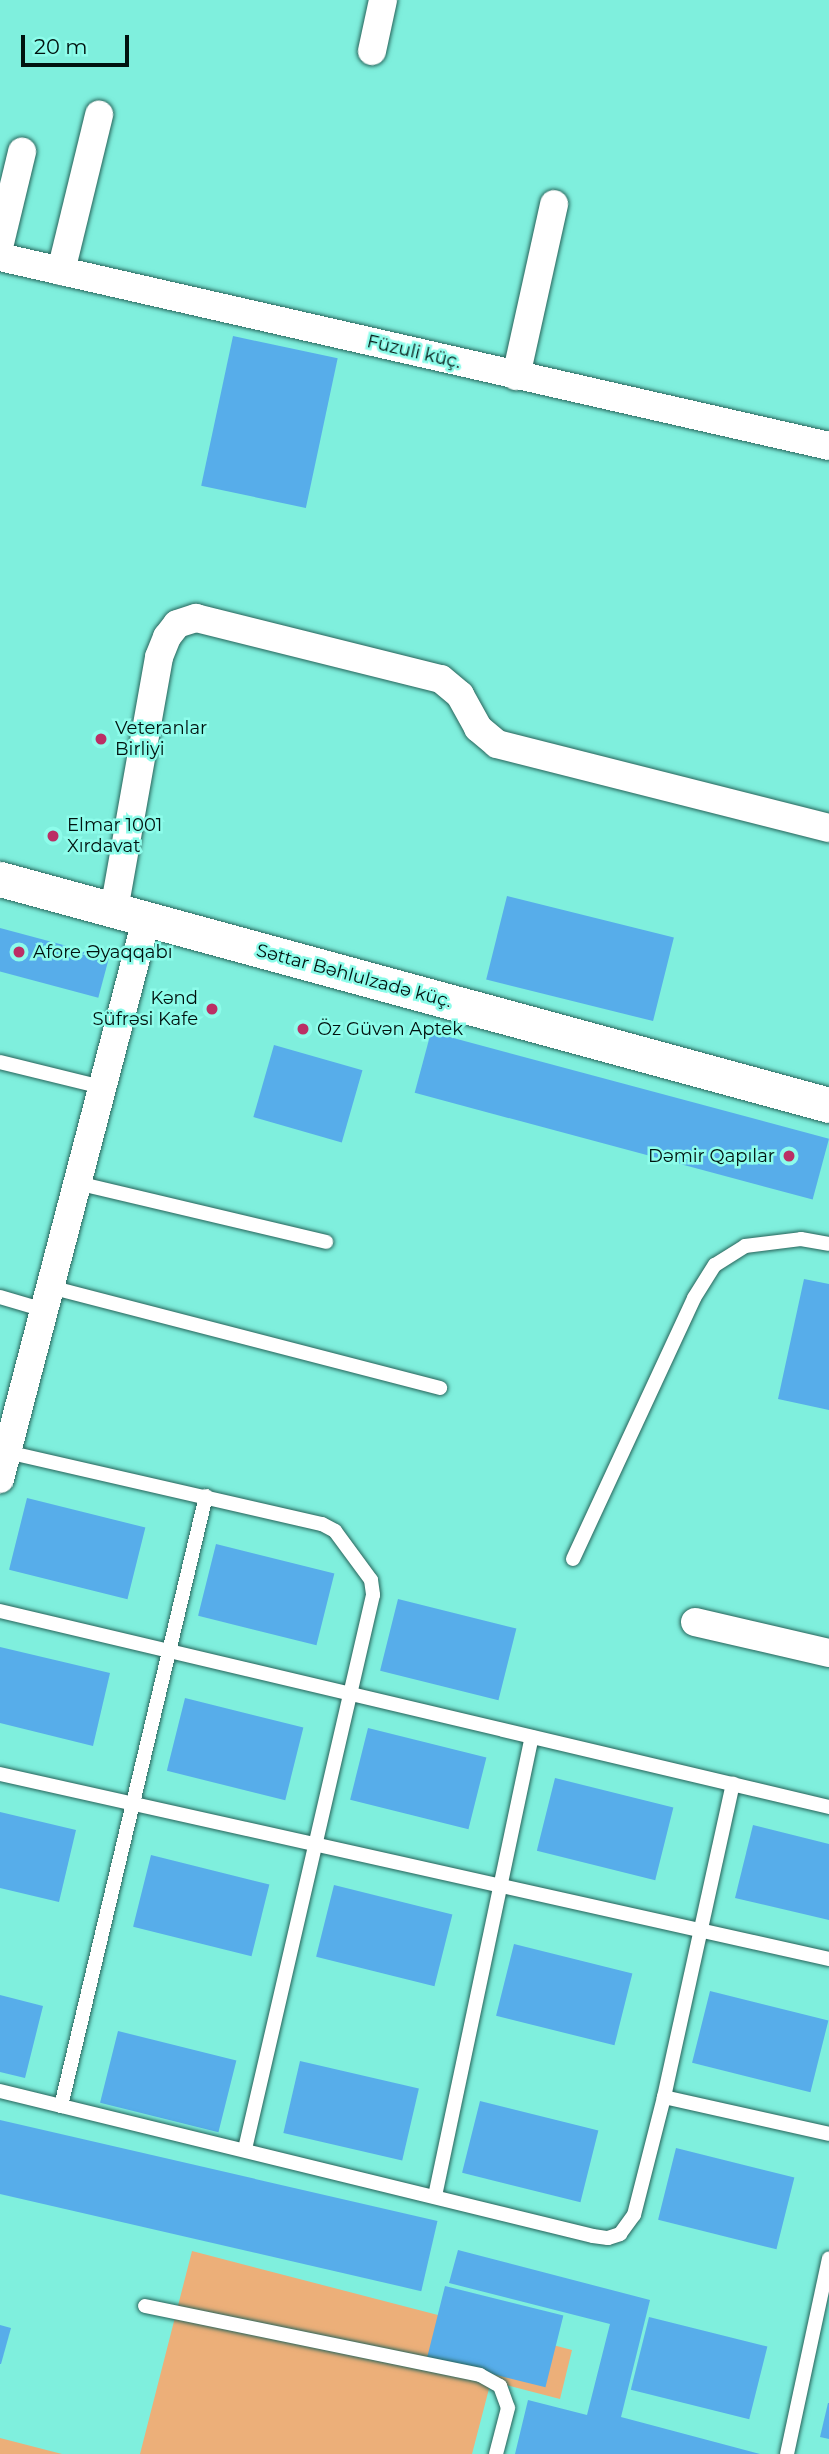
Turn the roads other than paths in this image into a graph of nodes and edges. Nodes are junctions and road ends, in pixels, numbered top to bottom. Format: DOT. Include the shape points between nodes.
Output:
graph roads {
  1 [pos="383,0"];
  2 [pos="372,51"];
  3 [pos="99,115"];
  4 [pos="22,152"];
  5 [pos="554,204"];
  6 [pos="0,243"];
  7 [pos="0,257"];
  8 [pos="61,271"];
  9 [pos="516,376"];
  10 [pos="829,446"];
  11 [pos="829,828"];
  12 [pos="0,879"];
  13 [pos="130,915"];
  14 [pos="0,1062"];
  15 [pos="102,1087"];
  16 [pos="829,1105"];
  17 [pos="78,1183"];
  18 [pos="326,1242"];
  19 [pos="829,1244"];
  20 [pos="0,1297"];
  21 [pos="47,1298"];
  22 [pos="440,1388"];
  23 [pos="7,1452"];
  24 [pos="0,1479"];
  25 [pos="206,1496"];
  26 [pos="573,1559"];
  27 [pos="0,1611"];
  28 [pos="695,1622"];
  29 [pos="169,1651"];
  30 [pos="829,1653"];
  31 [pos="351,1693"];
  32 [pos="532,1737"];
  33 [pos="0,1774"];
  34 [pos="733,1784"];
  35 [pos="131,1804"];
  36 [pos="829,1807"];
  37 [pos="315,1845"];
  38 [pos="502,1887"];
  39 [pos="701,1931"];
  40 [pos="829,1959"];
  41 [pos="0,2091"];
  42 [pos="664,2097"];
  43 [pos="61,2106"];
  44 [pos="829,2134"];
  45 [pos="245,2150"];
  46 [pos="435,2196"];
  47 [pos="829,2258"];
  48 [pos="145,2306"];
  49 [pos="496,2454"];
  50 [pos="787,2454"];
  1 -- 2 [label="street"];
  3 -- 8 [label="street"];
  4 -- 6 [label="street"];
  5 -- 9 [label="street"];
  7 -- 8 [label="street, Füzuli küç."];
  8 -- 9 [label="street, Füzuli küç."];
  9 -- 10 [label="street, Füzuli küç."];
  11 -- 13 [label="street" via="497,744 478,728 460,695 441,680 196,618 177,624 159,657"];
  12 -- 13 [label="street, Səttar Bəhlulzadə küç."];
  13 -- 15 [label="street"];
  13 -- 16 [label="street, Səttar Bəhlulzadə küç."];
  14 -- 15 [label="lane"];
  15 -- 17 [label="street"];
  17 -- 18 [label="lane"];
  17 -- 21 [label="street"];
  19 -- 26 [label="lane" via="802,1239 745,1245 715,1265 694,1297"];
  20 -- 21 [label="lane"];
  21 -- 22 [label="lane"];
  21 -- 23 [label="street"];
  23 -- 24 [label="street"];
  23 -- 25 [label="lane"];
  25 -- 29 [label="lane"];
  25 -- 31 [label="lane" via="335,1531 371,1580 373,1595"];
  27 -- 29 [label="lane"];
  28 -- 30 [label="street"];
  29 -- 31 [label="lane"];
  29 -- 35 [label="lane"];
  31 -- 32 [label="lane"];
  31 -- 37 [label="lane"];
  32 -- 34 [label="lane"];
  32 -- 38 [label="lane"];
  33 -- 35 [label="lane"];
  34 -- 36 [label="lane"];
  34 -- 39 [label="lane"];
  35 -- 37 [label="lane"];
  35 -- 43 [label="lane"];
  37 -- 38 [label="lane"];
  37 -- 45 [label="lane"];
  38 -- 39 [label="lane"];
  38 -- 46 [label="lane"];
  39 -- 40 [label="lane"];
  39 -- 42 [label="lane"];
  41 -- 43 [label="lane"];
  42 -- 44 [label="lane"];
  42 -- 46 [label="lane" via="634,2215 620,2234 593,2236"];
  43 -- 45 [label="lane"];
  45 -- 46 [label="lane"];
  47 -- 50 [label="lane"];
  48 -- 49 [label="lane" via="480,2375 500,2386 508,2408"];
}
